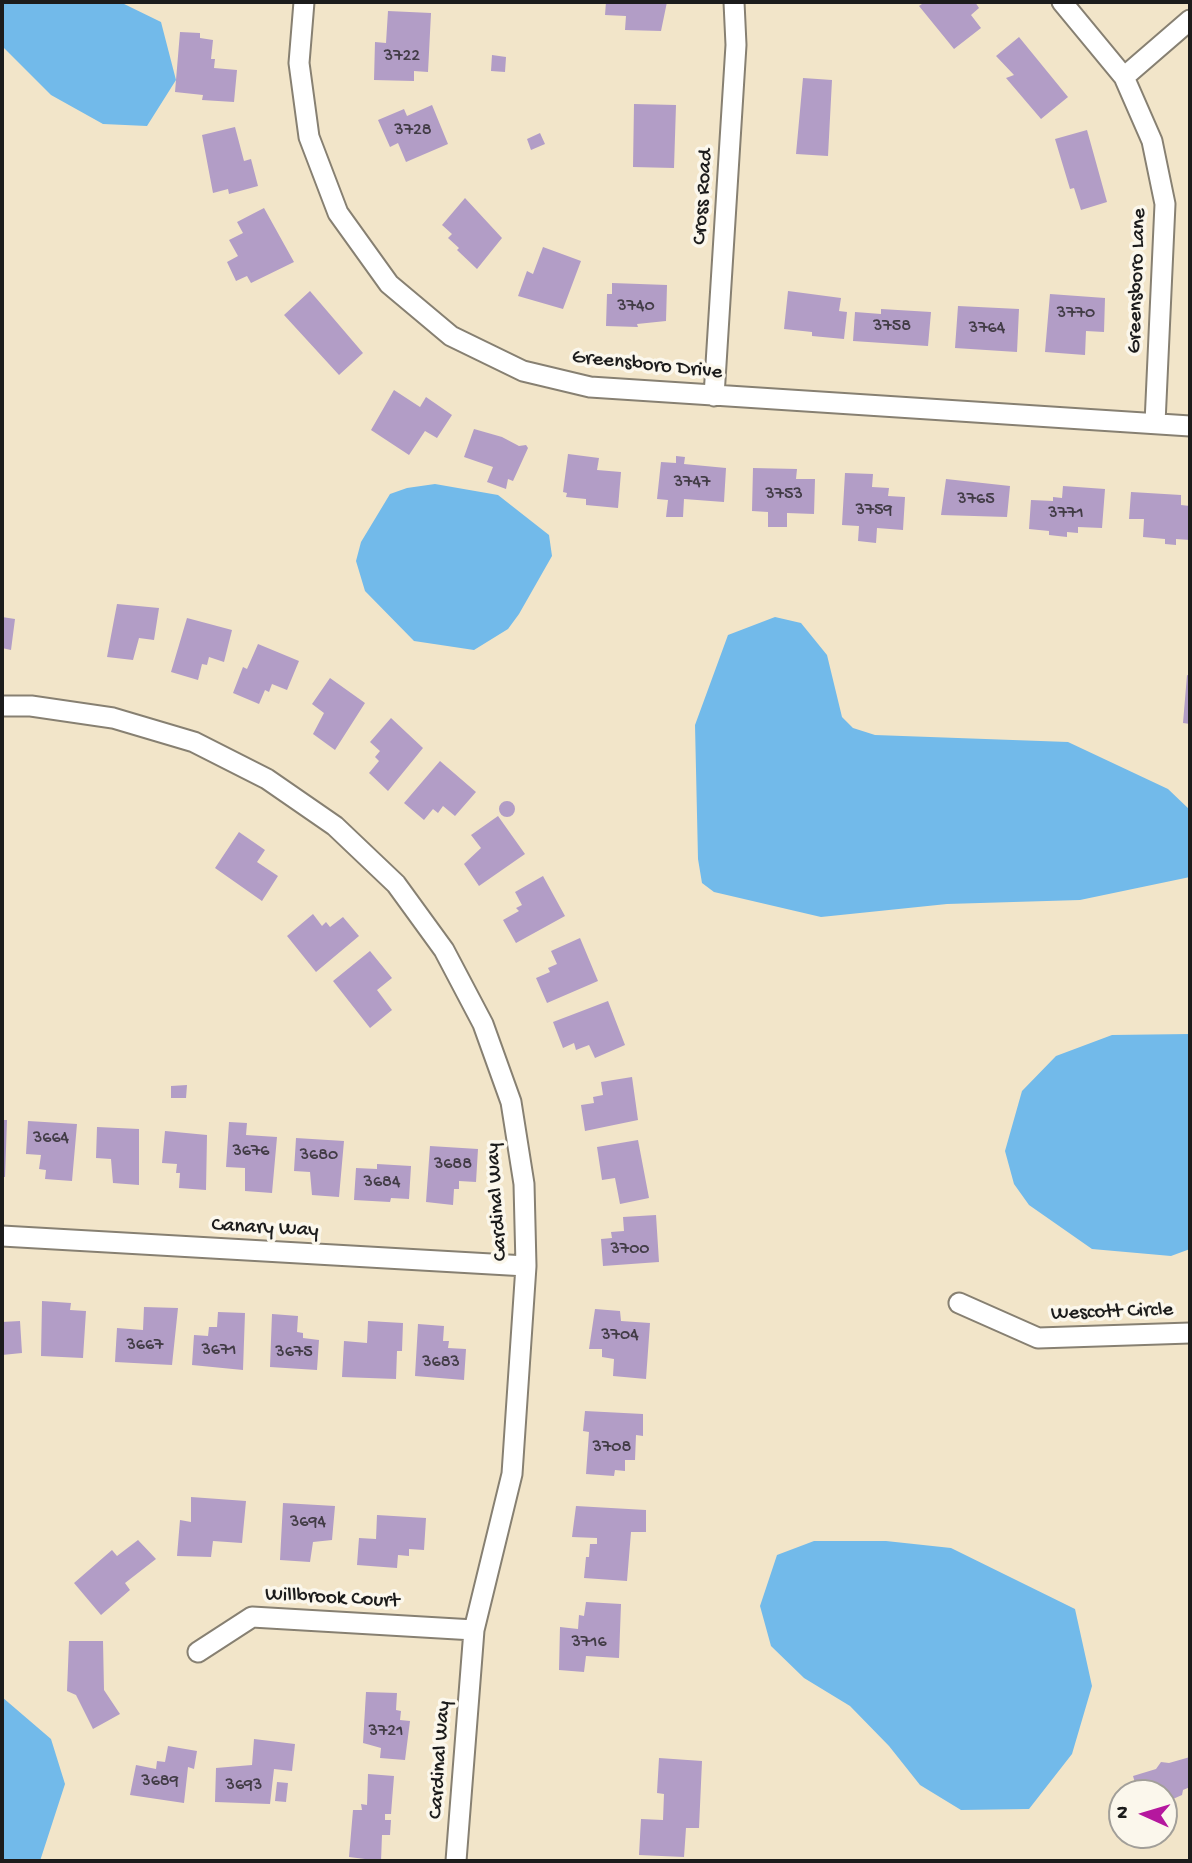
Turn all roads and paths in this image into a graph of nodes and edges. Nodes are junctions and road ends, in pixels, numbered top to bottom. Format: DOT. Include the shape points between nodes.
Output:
graph roads {
  1 [pos="304,2"];
  2 [pos="734,2"];
  3 [pos="1062,2"];
  4 [pos="1190,20"];
  5 [pos="1124,77"];
  6 [pos="714,396"];
  7 [pos="1155,424"];
  8 [pos="1190,426"];
  9 [pos="2,706"];
  10 [pos="2,1236"];
  11 [pos="526,1266"];
  12 [pos="959,1303"];
  13 [pos="1190,1333"];
  14 [pos="474,1630"];
  15 [pos="198,1652"];
  16 [pos="456,1861"];
  1 -- 6 [label="street, Greensboro Drive" via="299,63 309,138 338,213 389,284 452,336 523,371 590,387"];
  2 -- 6 [label="street, Cross Road" via="736,45"];
  3 -- 5 [label="street, Greensboro Lane"];
  4 -- 5 [label="street"];
  5 -- 7 [label="street, Greensboro Lane" via="1152,141 1165,204"];
  6 -- 7 [label="street, Greensboro Drive"];
  7 -- 8 [label="street, Greensboro Drive"];
  9 -- 11 [label="street, Cardinal Way" via="113,718 194,742 267,779 335,826 396,884 444,950 483,1024 512,1102 524,1184"];
  10 -- 11 [label="street, Canary Way"];
  11 -- 14 [label="street, Cardinal Way" via="512,1474"];
  12 -- 13 [label="street, Wescott Circle" via="1038,1338"];
  14 -- 15 [label="street, Willbrook Court" via="252,1617"];
  14 -- 16 [label="street, Cardinal Way"];
}
